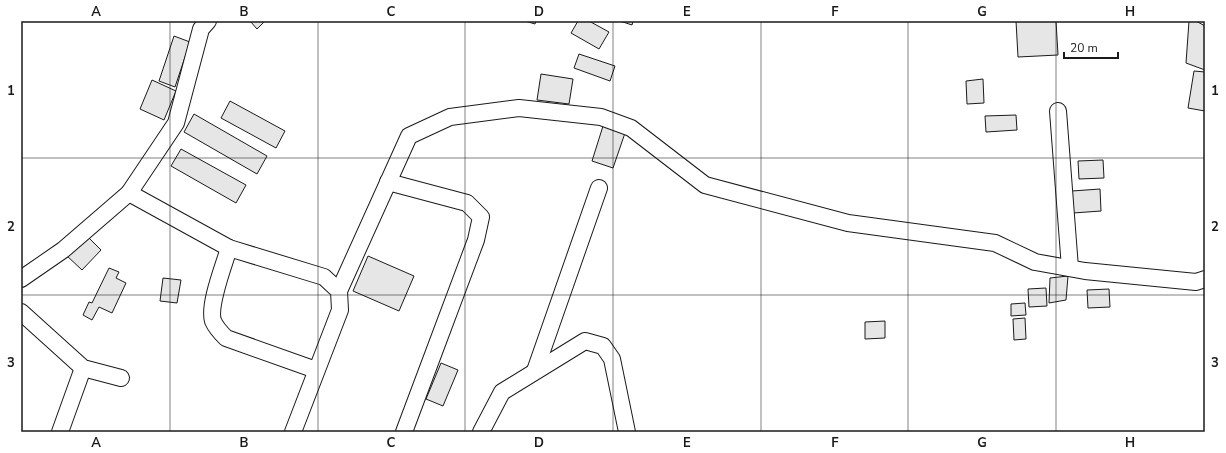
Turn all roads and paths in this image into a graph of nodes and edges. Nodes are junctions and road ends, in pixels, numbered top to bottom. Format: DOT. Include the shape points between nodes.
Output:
graph roads {
  1 [pos="208,21"];
  2 [pos="1058,111"];
  3 [pos="388,182"];
  4 [pos="598,188"];
  5 [pos="129,193"];
  6 [pos="229,248"];
  7 [pos="1070,268"];
  8 [pos="21,279"];
  9 [pos="1205,279"];
  10 [pos="339,291"];
  11 [pos="21,312"];
  12 [pos="83,368"];
  13 [pos="316,370"];
  14 [pos="535,370"];
  15 [pos="121,378"];
  16 [pos="60,432"];
  17 [pos="293,432"];
  18 [pos="404,432"];
  19 [pos="481,432"];
  20 [pos="627,432"];
  1 -- 5 [label="street" via="202,29 176,123"];
  2 -- 7 [label="street"];
  3 -- 7 [label="street" via="408,136 450,117 519,108 601,117 631,128 705,185 848,223 995,243 1035,262"];
  3 -- 10 [label="street"];
  3 -- 18 [label="street" via="467,203 481,217 476,240"];
  4 -- 14 [label="street"];
  5 -- 6 [label="street"];
  5 -- 8 [label="street" via="63,250"];
  6 -- 10 [label="street" via="324,277"];
  6 -- 13 [label="street" via="212,307 213,320 218,330 226,338"];
  7 -- 9 [label="street" via="1196,282"];
  10 -- 13 [label="street" via="340,310"];
  11 -- 12 [label="street"];
  12 -- 15 [label="street"];
  12 -- 16 [label="street"];
  13 -- 17 [label="street"];
  14 -- 19 [label="street" via="502,392"];
  14 -- 20 [label="street" via="585,341 602,346 612,359"];
}
